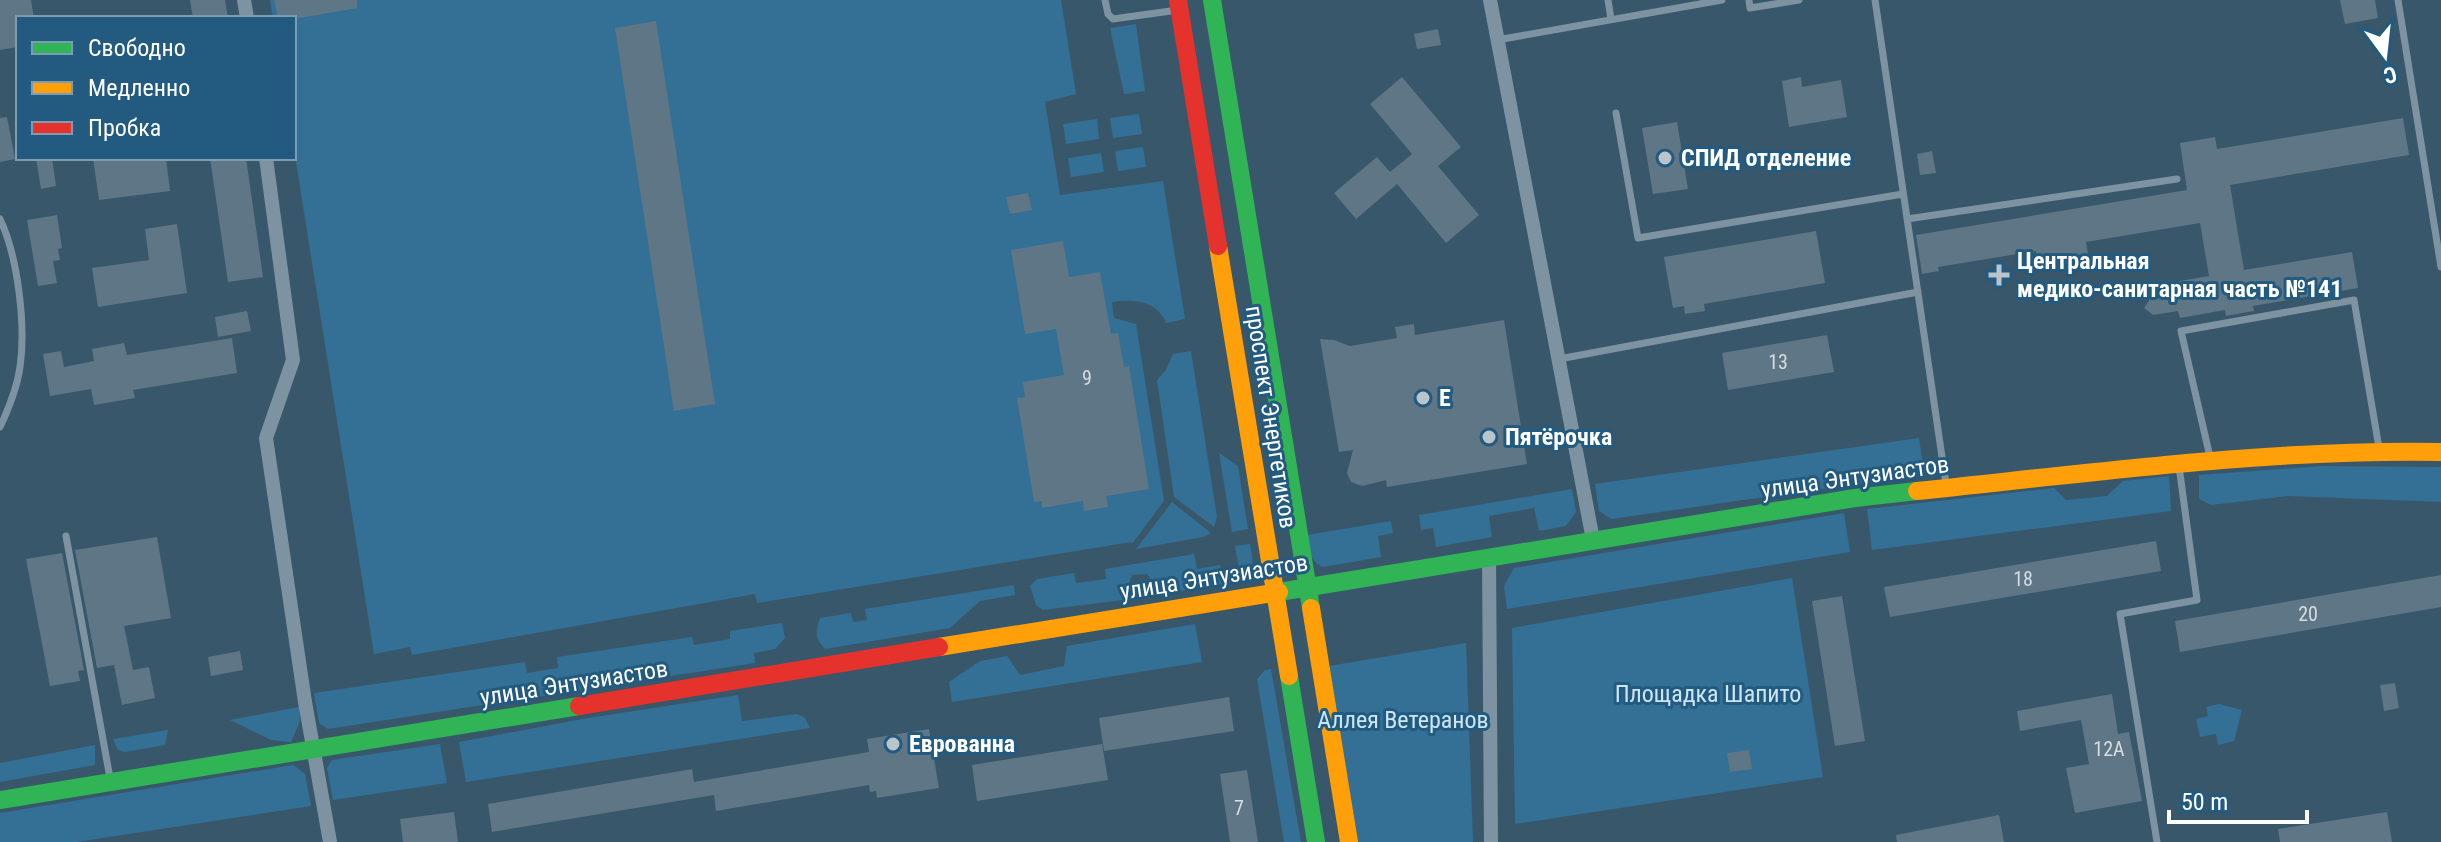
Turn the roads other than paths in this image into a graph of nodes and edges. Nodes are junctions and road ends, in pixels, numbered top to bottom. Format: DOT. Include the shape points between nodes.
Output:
graph roads {
  1 [pos="1105,0"];
  2 [pos="1490,0"];
  3 [pos="1608,0"];
  4 [pos="1722,0"];
  5 [pos="1749,0"];
  6 [pos="1799,0"];
  7 [pos="1875,0"];
  8 [pos="2398,0"];
  9 [pos="1212,2"];
  10 [pos="1681,4"];
  11 [pos="1179,5"];
  12 [pos="1611,19"];
  13 [pos="1497,40"];
  14 [pos="1616,113"];
  15 [pos="1235,133"];
  16 [pos="1202,141"];
  17 [pos="266,160"];
  18 [pos="2177,179"];
  19 [pos="1903,194"];
  20 [pos="0,219"];
  21 [pos="1907,219"];
  22 [pos="2441,267"];
  23 [pos="1918,292"];
  24 [pos="1558,359"];
  25 [pos="0,427"];
  26 [pos="2379,451"];
  27 [pos="2441,452"];
  28 [pos="2211,462"];
  29 [pos="2179,463"];
  30 [pos="1947,488"];
  31 [pos="66,536"];
  32 [pos="1593,540"];
  33 [pos="1489,557"];
  34 [pos="1308,586"];
  35 [pos="1276,591"];
  36 [pos="313,748"];
  37 [pos="111,784"];
  38 [pos="0,800"];
  39 [pos="330,842"];
  40 [pos="1316,842"];
  41 [pos="1349,842"];
  42 [pos="1491,842"];
  43 [pos="2157,842"];
  1 -- 11 [label="lane" via="1113,19"];
  2 -- 13 [label="street"];
  3 -- 12 [label="lane"];
  4 -- 10 [label="lane"];
  5 -- 6 [label="lane" via="1750,8"];
  7 -- 19 [label="lane"];
  8 -- 22 [label="lane"];
  9 -- 11 [label="main road"];
  9 -- 15 [label="main road, проспект Энергетиков"];
  10 -- 12 [label="lane"];
  11 -- 16 [label="main road, проспект Энергетиков"];
  12 -- 13 [label="lane"];
  13 -- 24 [label="street"];
  14 -- 19 [label="lane" via="1638,238"];
  15 -- 16 [label="main road"];
  15 -- 34 [label="main road, проспект Энергетиков"];
  16 -- 35 [label="main road, проспект Энергетиков"];
  17 -- 36 [label="street" via="293,360 266,438"];
  18 -- 21 [label="lane"];
  19 -- 21 [label="lane"];
  20 -- 25 [label="lane" via="15,267 21,341 17,383"];
  21 -- 23 [label="lane"];
  23 -- 24 [label="lane"];
  23 -- 30 [label="lane"];
  24 -- 32 [label="street"];
  26 -- 27 [label="main road, улица Энтузиастов"];
  26 -- 28 [label="main road, улица Энтузиастов"];
  26 -- 28 [label="lane" via="2354,300 2181,331"];
  28 -- 29 [label="main road, улица Энтузиастов"];
  29 -- 30 [label="main road, улица Энтузиастов"];
  29 -- 43 [label="lane" via="2197,600 2120,614"];
  30 -- 32 [label="main road, улица Энтузиастов"];
  31 -- 37 [label="lane"];
  32 -- 33 [label="main road, улица Энтузиастов"];
  33 -- 34 [label="main road, улица Энтузиастов"];
  33 -- 42 [label="street"];
  34 -- 35 [label="main road, улица Энтузиастов"];
  34 -- 41 [label="main road, проспект Энергетиков"];
  35 -- 36 [label="main road, улица Энтузиастов"];
  35 -- 40 [label="main road, проспект Энергетиков"];
  36 -- 37 [label="main road, улица Энтузиастов"];
  36 -- 39 [label="street"];
  37 -- 38 [label="main road, улица Энтузиастов"];
}
